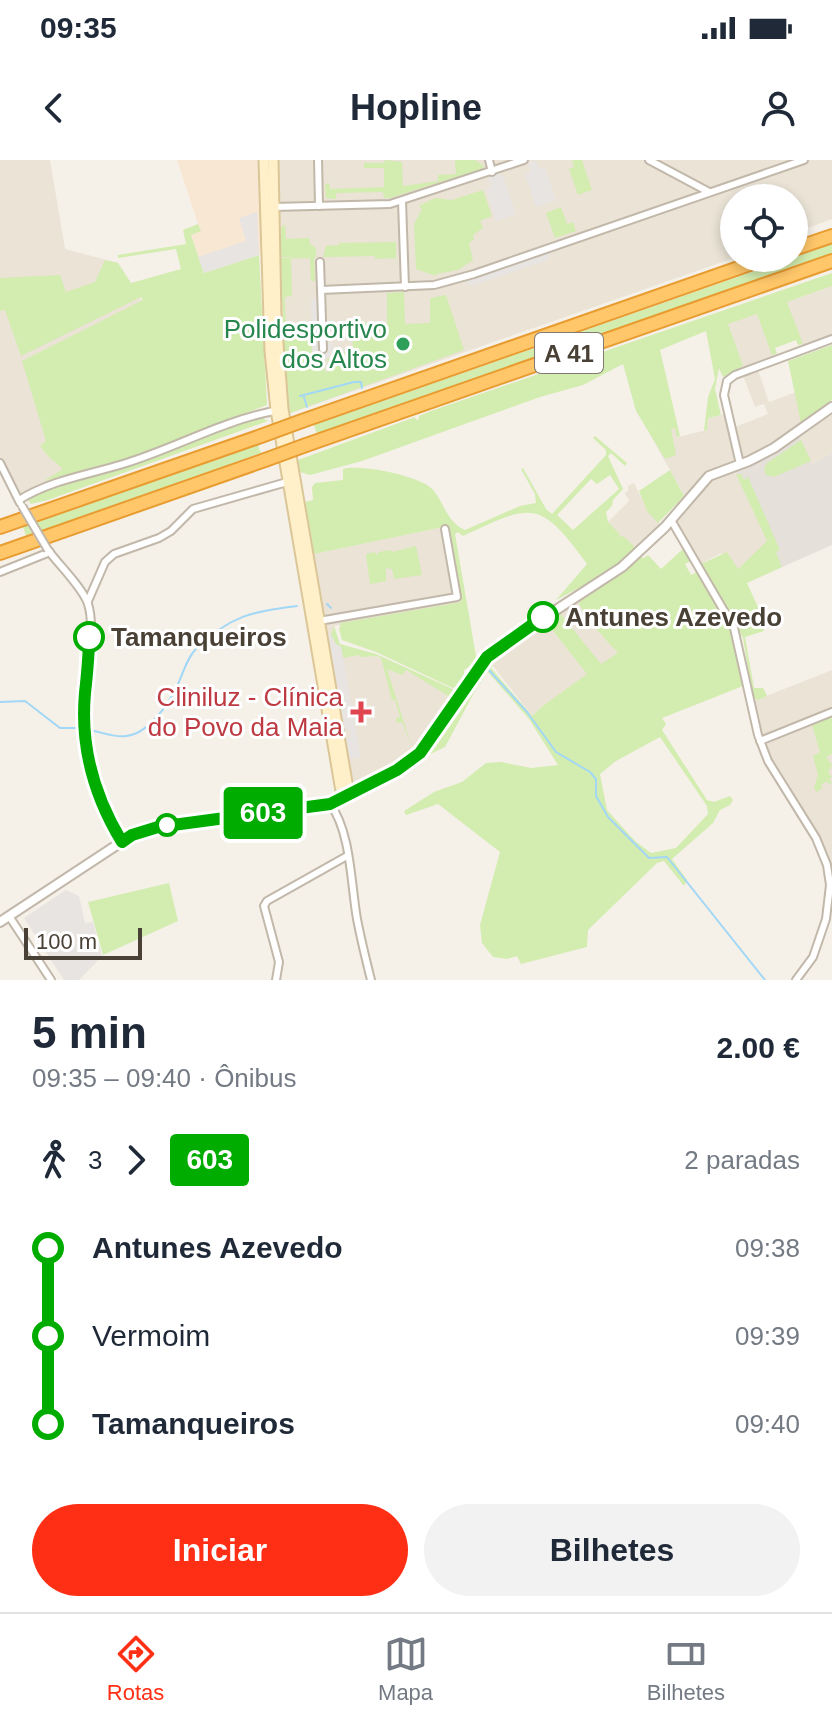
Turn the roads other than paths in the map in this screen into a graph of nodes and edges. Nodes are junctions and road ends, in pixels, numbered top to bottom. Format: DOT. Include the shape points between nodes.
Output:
graph roads {
  1 [pos="264,160"];
  2 [pos="273,160"];
  3 [pos="318,160"];
  4 [pos="489,160"];
  5 [pos="524,160"];
  6 [pos="649,160"];
  7 [pos="804,160"];
  8 [pos="492,172"];
  9 [pos="709,192"];
  10 [pos="402,201"];
  11 [pos="319,206"];
  12 [pos="270,207"];
  13 [pos="832,236"];
  14 [pos="808,244"];
  15 [pos="832,261"];
  16 [pos="320,262"];
  17 [pos="727,272"];
  18 [pos="405,287"];
  19 [pos="321,290"];
  20 [pos="832,339"];
  21 [pos="323,349"];
  22 [pos="832,407"];
  23 [pos="280,410"];
  24 [pos="0,463"];
  25 [pos="740,464"];
  26 [pos="289,474"];
  27 [pos="21,503"];
  28 [pos="671,520"];
  29 [pos="0,527"];
  30 [pos="445,529"];
  31 [pos="49,551"];
  32 [pos="0,553"];
  33 [pos="0,572"];
  34 [pos="88,601"];
  35 [pos="319,621"];
  36 [pos="832,712"];
  37 [pos="760,741"];
  38 [pos="345,795"];
  39 [pos="330,804"];
  40 [pos="122,842"];
  41 [pos="347,856"];
  42 [pos="831,885"];
  43 [pos="9,916"];
  44 [pos="0,922"];
  45 [pos="51,980"];
  46 [pos="276,980"];
  47 [pos="371,980"];
  48 [pos="796,980"];
  1 -- 12 [label="main road"];
  2 -- 12 [label="main road"];
  3 -- 11 [label="street"];
  4 -- 8 [label="street"];
  5 -- 8 [label="street"];
  6 -- 9 [label="street"];
  7 -- 9 [label="street"];
  8 -- 10 [label="street"];
  9 -- 18 [label="street" via="474,274"];
  10 -- 11 [label="street"];
  10 -- 18 [label="street"];
  11 -- 12 [label="street"];
  12 -- 23 [label="main road"];
  13 -- 14 [label="highway"];
  15 -- 32 [label="highway, A 41, bridge"];
  16 -- 19 [label="street"];
  17 -- 29 [label="highway, A 41, bridge"];
  18 -- 19 [label="street"];
  19 -- 21 [label="street"];
  20 -- 25 [label="street" via="727,381 724,395"];
  22 -- 25 [label="street" via="776,447"];
  23 -- 26 [label="main road"];
  23 -- 27 [label="street" via="226,423 124,464 42,486"];
  24 -- 27 [label="street"];
  25 -- 28 [label="street" via="709,476"];
  26 -- 34 [label="street" via="193,509 159,538 114,554 105,562"];
  26 -- 35 [label="main road"];
  26 -- 38 [label="main road"];
  27 -- 31 [label="street, bridge"];
  28 -- 37 [label="street" via="734,628"];
  28 -- 38 [label="street" via="611,575 493,651 411,761"];
  30 -- 35 [label="street" via="457,597"];
  31 -- 33 [label="street"];
  31 -- 34 [label="street"];
  34 -- 40 [label="street" via="86,751 104,812"];
  35 -- 38 [label="main road"];
  36 -- 37 [label="street"];
  37 -- 42 [label="street" via="816,838"];
  38 -- 39 [label="street"];
  39 -- 40 [label="street" via="158,827"];
  39 -- 41 [label="street" via="339,818"];
  40 -- 43 [label="street"];
  41 -- 46 [label="street" via="264,906 279,962"];
  41 -- 47 [label="street"];
  42 -- 48 [label="street" via="820,941"];
  43 -- 44 [label="street"];
  43 -- 45 [label="street"];
}
